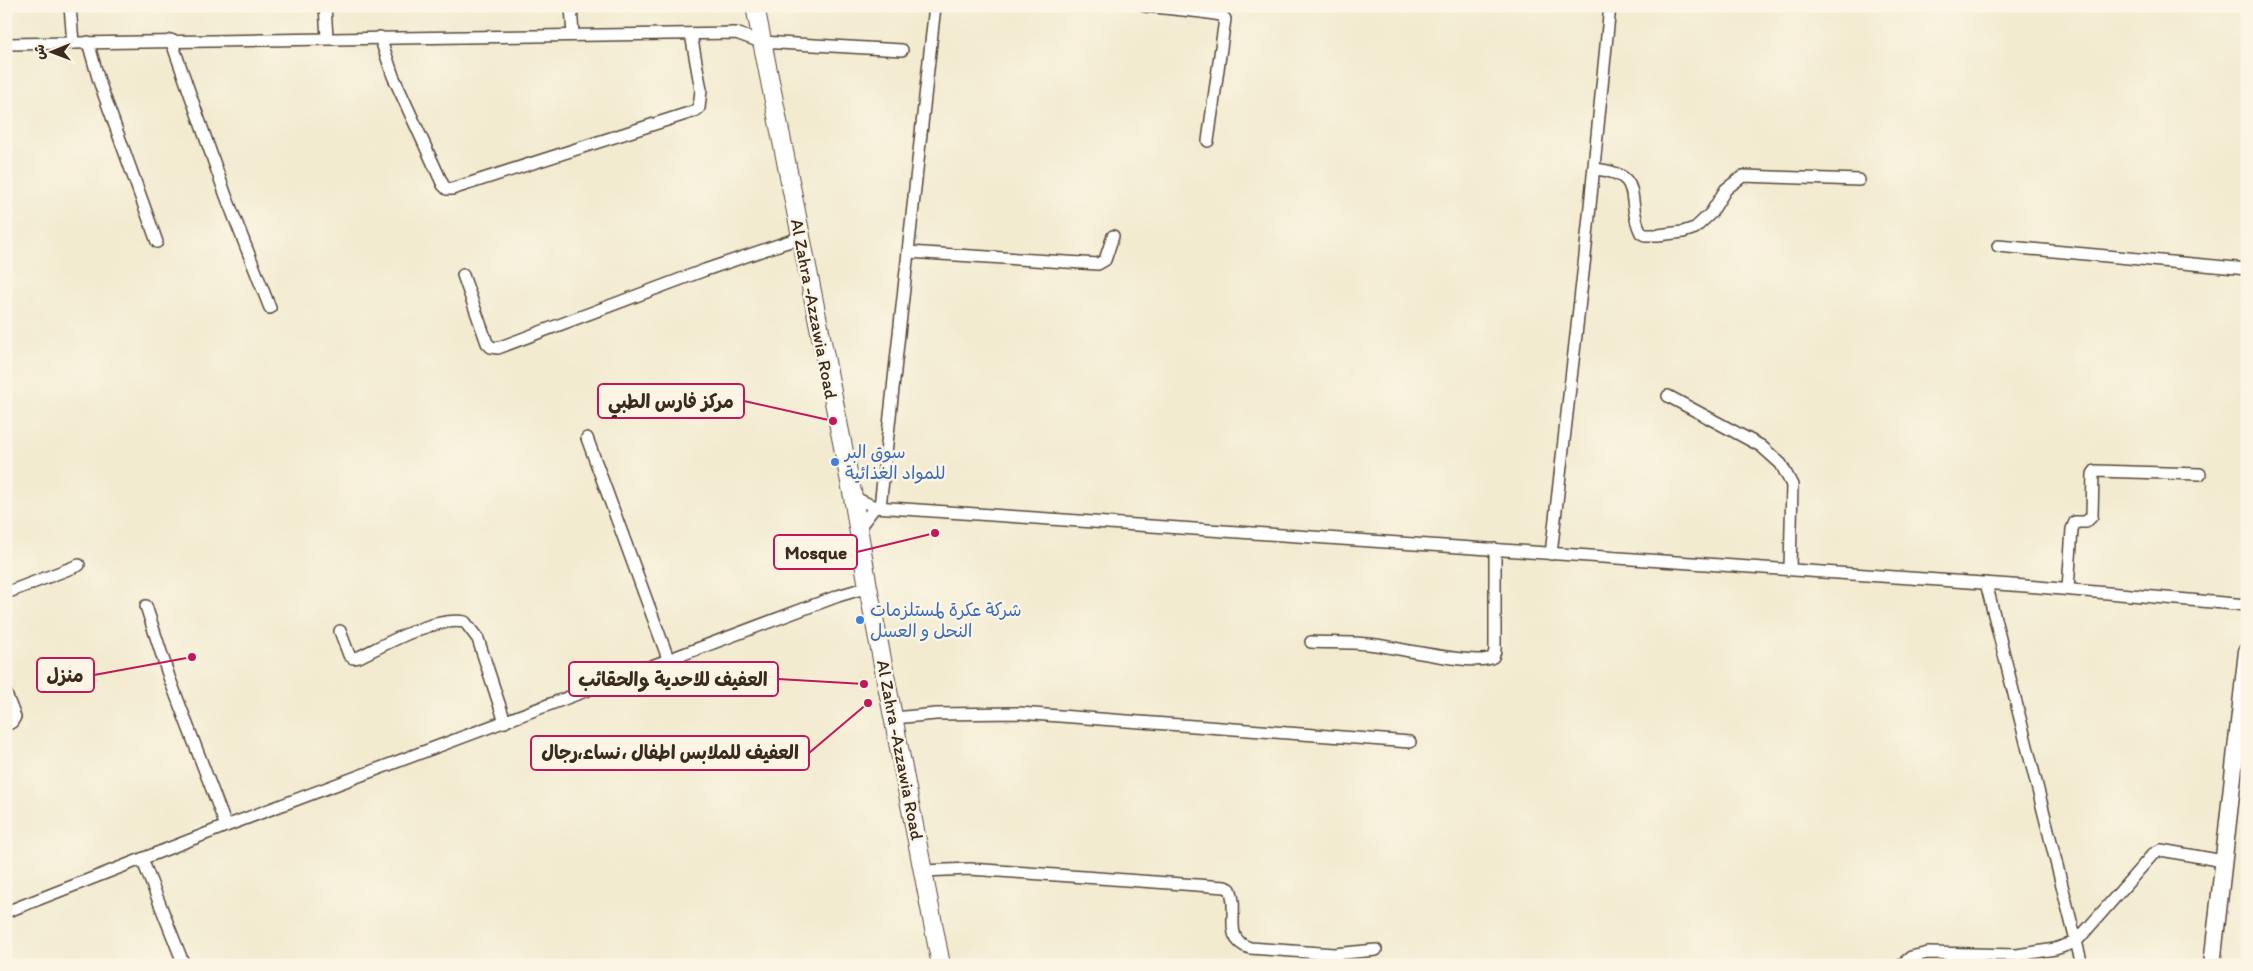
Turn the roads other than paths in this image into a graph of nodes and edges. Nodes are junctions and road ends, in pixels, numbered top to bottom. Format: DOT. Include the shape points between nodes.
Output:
graph roads {
  1 [pos="70,6"];
  2 [pos="325,6"];
  3 [pos="571,6"];
  4 [pos="936,6"];
  5 [pos="1145,6"];
  6 [pos="1610,6"];
  7 [pos="1202,9"];
  8 [pos="756,14"];
  9 [pos="736,33"];
  10 [pos="691,34"];
  11 [pos="573,35"];
  12 [pos="380,37"];
  13 [pos="327,38"];
  14 [pos="171,40"];
  15 [pos="88,42"];
  16 [pos="761,42"];
  17 [pos="73,43"];
  18 [pos="6,44"];
  19 [pos="902,50"];
  20 [pos="1208,141"];
  21 [pos="1594,169"];
  22 [pos="1859,180"];
  23 [pos="1113,236"];
  24 [pos="800,238"];
  25 [pos="157,242"];
  26 [pos="1998,246"];
  27 [pos="908,252"];
  28 [pos="2247,269"];
  29 [pos="463,275"];
  30 [pos="270,308"];
  31 [pos="1668,396"];
  32 [pos="587,438"];
  33 [pos="2200,474"];
  34 [pos="852,497"];
  35 [pos="878,507"];
  36 [pos="858,528"];
  37 [pos="1494,549"];
  38 [pos="1551,554"];
  39 [pos="79,565"];
  40 [pos="1790,569"];
  41 [pos="1986,583"];
  42 [pos="868,587"];
  43 [pos="2068,590"];
  44 [pos="6,593"];
  45 [pos="2247,605"];
  46 [pos="146,606"];
  47 [pos="340,631"];
  48 [pos="1311,642"];
  49 [pos="2247,652"];
  50 [pos="670,661"];
  51 [pos="6,694"];
  52 [pos="894,718"];
  53 [pos="505,722"];
  54 [pos="6,725"];
  55 [pos="1410,742"];
  56 [pos="226,826"];
  57 [pos="142,858"];
  58 [pos="2223,861"];
  59 [pos="923,871"];
  60 [pos="6,912"];
  61 [pos="2076,942"];
  62 [pos="1376,950"];
  63 [pos="184,965"];
  64 [pos="941,965"];
  65 [pos="1901,965"];
  66 [pos="2082,965"];
  67 [pos="2212,965"];
  1 -- 17 [label="street"];
  2 -- 13 [label="street"];
  3 -- 11 [label="street"];
  4 -- 27 [label="street"];
  5 -- 7 [label="street"];
  6 -- 21 [label="street"];
  7 -- 20 [label="street" via="1225,19"];
  8 -- 9 [label="street"];
  8 -- 16 [label="main road, Al Zahra -Azzawia Road"];
  9 -- 10 [label="street"];
  9 -- 16 [label="street"];
  10 -- 11 [label="street"];
  10 -- 12 [label="street" via="701,90 699,108 695,111 452,189 443,185"];
  11 -- 12 [label="street"];
  12 -- 13 [label="street"];
  13 -- 14 [label="street"];
  14 -- 15 [label="street"];
  14 -- 30 [label="street"];
  15 -- 17 [label="street"];
  15 -- 25 [label="street"];
  16 -- 19 [label="street"];
  16 -- 24 [label="main road, Al Zahra -Azzawia Road"];
  17 -- 18 [label="street"];
  21 -- 22 [label="street" via="1607,170 1627,181 1634,196 1638,227 1641,233 1649,236 1695,228 1711,212 1726,189 1743,176"];
  21 -- 38 [label="street"];
  23 -- 27 [label="street" via="1105,260 1098,264"];
  24 -- 29 [label="street" via="498,348 487,343"];
  24 -- 34 [label="main road, Al Zahra -Azzawia Road"];
  26 -- 28 [label="street"];
  27 -- 35 [label="street"];
  31 -- 40 [label="street" via="1761,446 1781,464 1792,485"];
  32 -- 50 [label="street"];
  33 -- 43 [label="street" via="2095,471 2092,516 2086,522 2075,522 2072,529"];
  34 -- 35 [label="street"];
  34 -- 36 [label="main road, Al Zahra -Azzawia Road"];
  35 -- 36 [label="street"];
  35 -- 37 [label="street"];
  36 -- 42 [label="main road, Al Zahra -Azzawia Road"];
  37 -- 38 [label="street"];
  37 -- 48 [label="street" via="1495,651 1488,660 1469,660 1375,645"];
  38 -- 40 [label="street"];
  39 -- 44 [label="street"];
  40 -- 41 [label="street"];
  41 -- 43 [label="street"];
  41 -- 61 [label="street"];
  42 -- 50 [label="street"];
  42 -- 52 [label="main road, Al Zahra -Azzawia Road"];
  43 -- 45 [label="street"];
  46 -- 56 [label="street" via="169,677"];
  47 -- 53 [label="street" via="353,658 434,625 456,620 466,622 478,639"];
  49 -- 58 [label="street"];
  50 -- 53 [label="street"];
  51 -- 54 [label="street" via="15,717"];
  52 -- 55 [label="street" via="1019,713"];
  52 -- 59 [label="main road, Al Zahra -Azzawia Road"];
  53 -- 56 [label="street"];
  56 -- 57 [label="street"];
  57 -- 60 [label="street"];
  57 -- 63 [label="street"];
  58 -- 61 [label="street" via="2162,850 2153,854"];
  58 -- 67 [label="street"];
  59 -- 62 [label="street" via="970,869 1225,887 1233,895 1235,940 1240,945 1334,954"];
  59 -- 64 [label="main road, Al Zahra -Azzawia Road"];
  61 -- 65 [label="street" via="2017,955 1928,953 1912,957"];
  61 -- 66 [label="street"];
}
